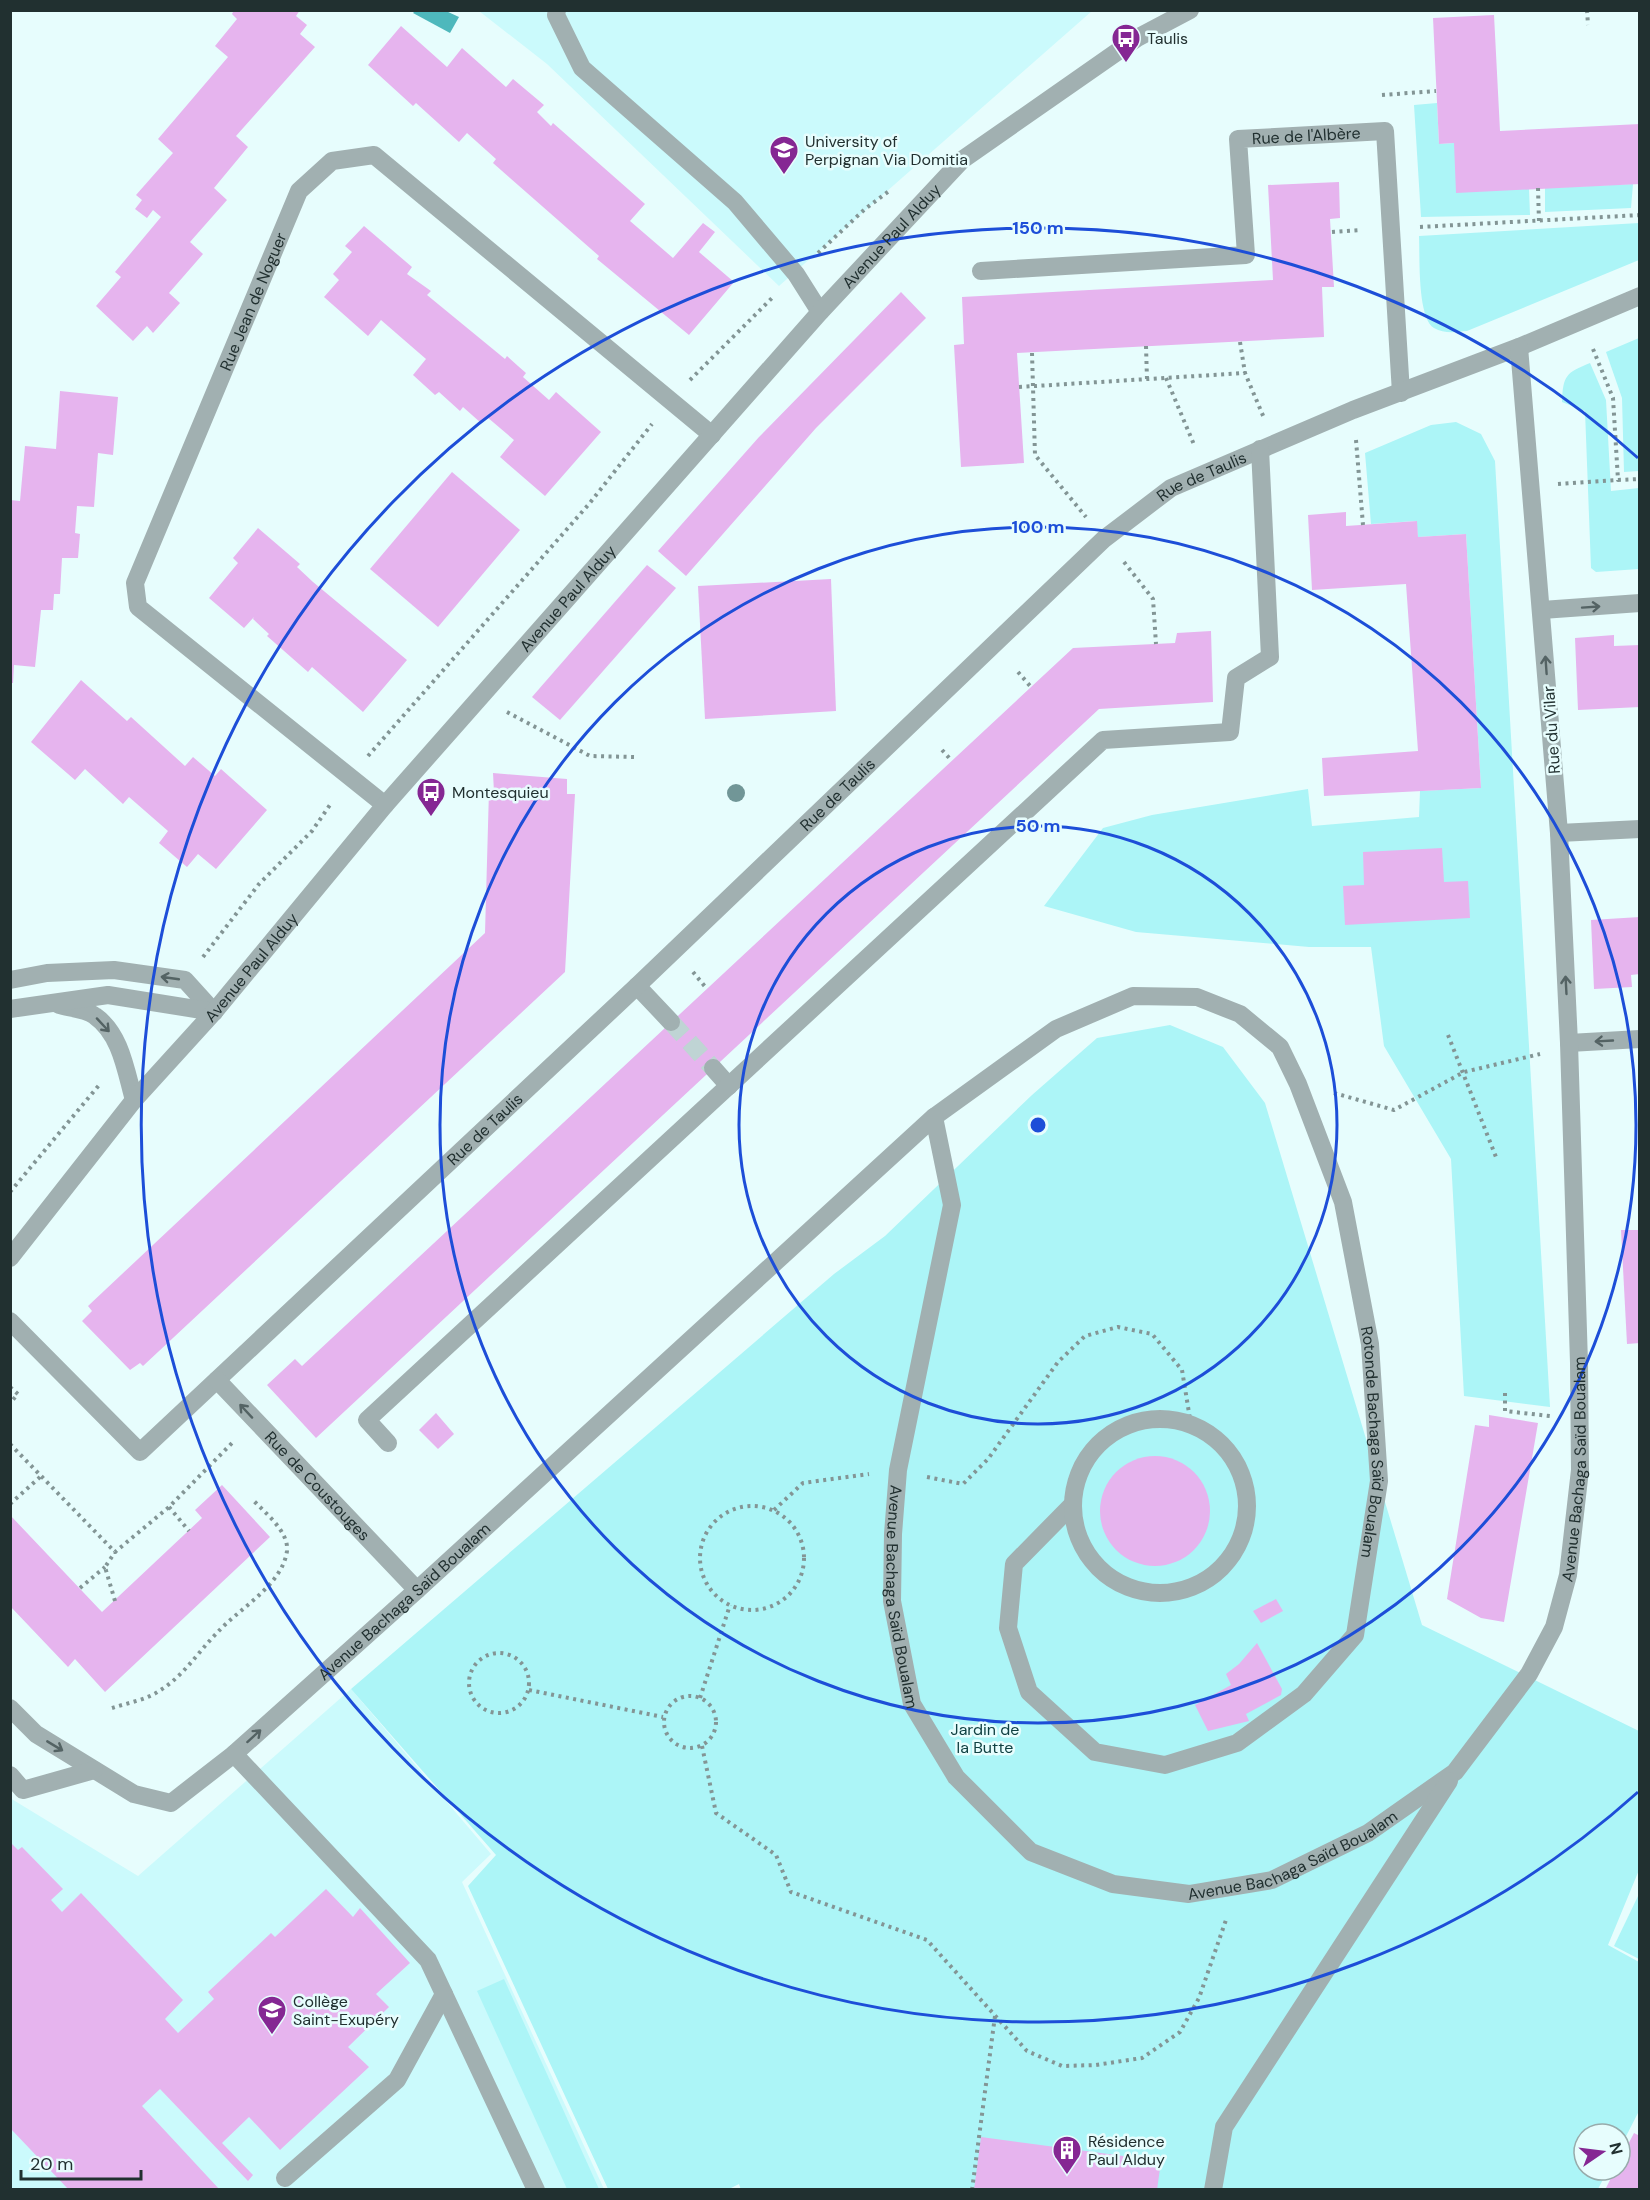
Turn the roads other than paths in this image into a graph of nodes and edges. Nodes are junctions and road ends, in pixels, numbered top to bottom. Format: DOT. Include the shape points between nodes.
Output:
graph roads {
  1 [pos="557,10"];
  2 [pos="1190,10"];
  3 [pos="1166,16"];
  4 [pos="981,271"];
  5 [pos="1640,296"];
  6 [pos="820,312"];
  7 [pos="1519,347"];
  8 [pos="1401,393"];
  9 [pos="712,435"];
  10 [pos="1268,446"];
  11 [pos="1640,603"];
  12 [pos="1542,610"];
  13 [pos="385,805"];
  14 [pos="1640,829"];
  15 [pos="1559,833"];
  16 [pos="10,980"];
  17 [pos="637,986"];
  18 [pos="51,1002"];
  19 [pos="10,1009"];
  20 [pos="214,1012"];
  21 [pos="671,1022"];
  22 [pos="1640,1039"];
  23 [pos="1569,1043"];
  24 [pos="713,1068"];
  25 [pos="729,1086"];
  26 [pos="134,1100"];
  27 [pos="934,1117"];
  28 [pos="10,1258"];
  29 [pos="10,1321"];
  30 [pos="217,1380"];
  31 [pos="388,1443"];
  32 [pos="1072,1505"];
  33 [pos="417,1590"];
  34 [pos="10,1708"];
  35 [pos="234,1754"];
  36 [pos="94,1770"];
  37 [pos="1455,1772"];
  38 [pos="10,1775"];
  39 [pos="444,1994"];
  40 [pos="285,2178"];
  41 [pos="536,2190"];
  42 [pos="1213,2190"];
  1 -- 6 [label="street" via="582,68 735,202 796,274"];
  2 -- 3 [label="street, Avenue Paul Alduy"];
  3 -- 6 [label="street, Avenue Paul Alduy" via="962,160"];
  4 -- 8 [label="street, Rue de l'Albère" via="1246,255 1238,139 1385,131"];
  5 -- 7 [label="street, Rue de Taulis"];
  6 -- 9 [label="street, Avenue Paul Alduy"];
  7 -- 8 [label="street, Rue de Taulis"];
  7 -- 12 [label="street, Rue du Vilar"];
  8 -- 10 [label="street, Rue de Taulis"];
  9 -- 13 [label="street, Avenue Paul Alduy"];
  9 -- 13 [label="street, Rue Jean de Noguer" via="374,155 332,161 299,191 135,583 138,607"];
  10 -- 17 [label="street, Rue de Taulis" via="1171,488 1104,539"];
  10 -- 25 [label="street" via="1270,657 1236,678 1230,732 1103,740"];
  12 -- 11 [label="street, one-way"];
  15 -- 12 [label="street, Rue du Vilar, one-way"];
  13 -- 20 [label="street, Avenue Paul Alduy"];
  14 -- 15 [label="street"];
  23 -- 15 [label="street, Rue du Vilar, one-way"];
  20 -- 16 [label="street, one-way" via="185,980 114,970"];
  17 -- 21 [label="street"];
  17 -- 30 [label="street, Rue de Taulis"];
  18 -- 19 [label="street"];
  18 -- 20 [label="street" via="108,995"];
  18 -- 26 [label="street, one-way" via="94,1015 112,1034"];
  20 -- 26 [label="street, Avenue Paul Alduy"];
  22 -- 23 [label="street, one-way"];
  23 -- 37 [label="street, Avenue Bachaga Saïd Boualam" via="1580,1470 1568,1575 1554,1627 1529,1674"];
  24 -- 25 [label="street"];
  25 -- 31 [label="street" via="367,1420"];
  26 -- 28 [label="street, Avenue Paul Alduy"];
  27 -- 32 [label="street, Rotonde Bachaga Saïd Boualam" via="1056,1029 1132,996 1197,997 1240,1014 1280,1047 1343,1202 1370,1344 1379,1481 1355,1635 1304,1694 1237,1743 1165,1765 1095,1752 1029,1692 1008,1628 1014,1564"];
  27 -- 33 [label="street, Avenue Bachaga Saïd Boualam"];
  27 -- 37 [label="street, Avenue Bachaga Saïd Boualam" via="952,1205 898,1470 892,1534 892,1601 912,1704 956,1777 1031,1852 1113,1884 1189,1894 1272,1880 1368,1833"];
  29 -- 30 [label="street, Rue de Taulis" via="140,1452"];
  33 -- 30 [label="street, Rue de Coustouges, one-way"];
  32 -- 32 [label="street" via="1077,1534 1091,1560 1112,1580 1140,1592 1169,1593 1198,1585 1222,1568 1239,1544 1247,1515 1244,1486 1234,1460 1215,1439 1191,1425 1164,1419 1136,1422 1111,1434 1090,1453 1077,1477"];
  35 -- 33 [label="street, Avenue Bachaga Saïd Boualam, one-way"];
  34 -- 36 [label="street, Avenue Bachaga Saïd Boualam, one-way" via="36,1734"];
  35 -- 36 [label="street, Avenue Bachaga Saïd Boualam" via="171,1803 134,1794"];
  35 -- 39 [label="street" via="428,1960"];
  36 -- 38 [label="street" via="23,1790"];
  37 -- 42 [label="street" via="1224,2127"];
  39 -- 40 [label="street" via="397,2080"];
  39 -- 41 [label="street"];
}
